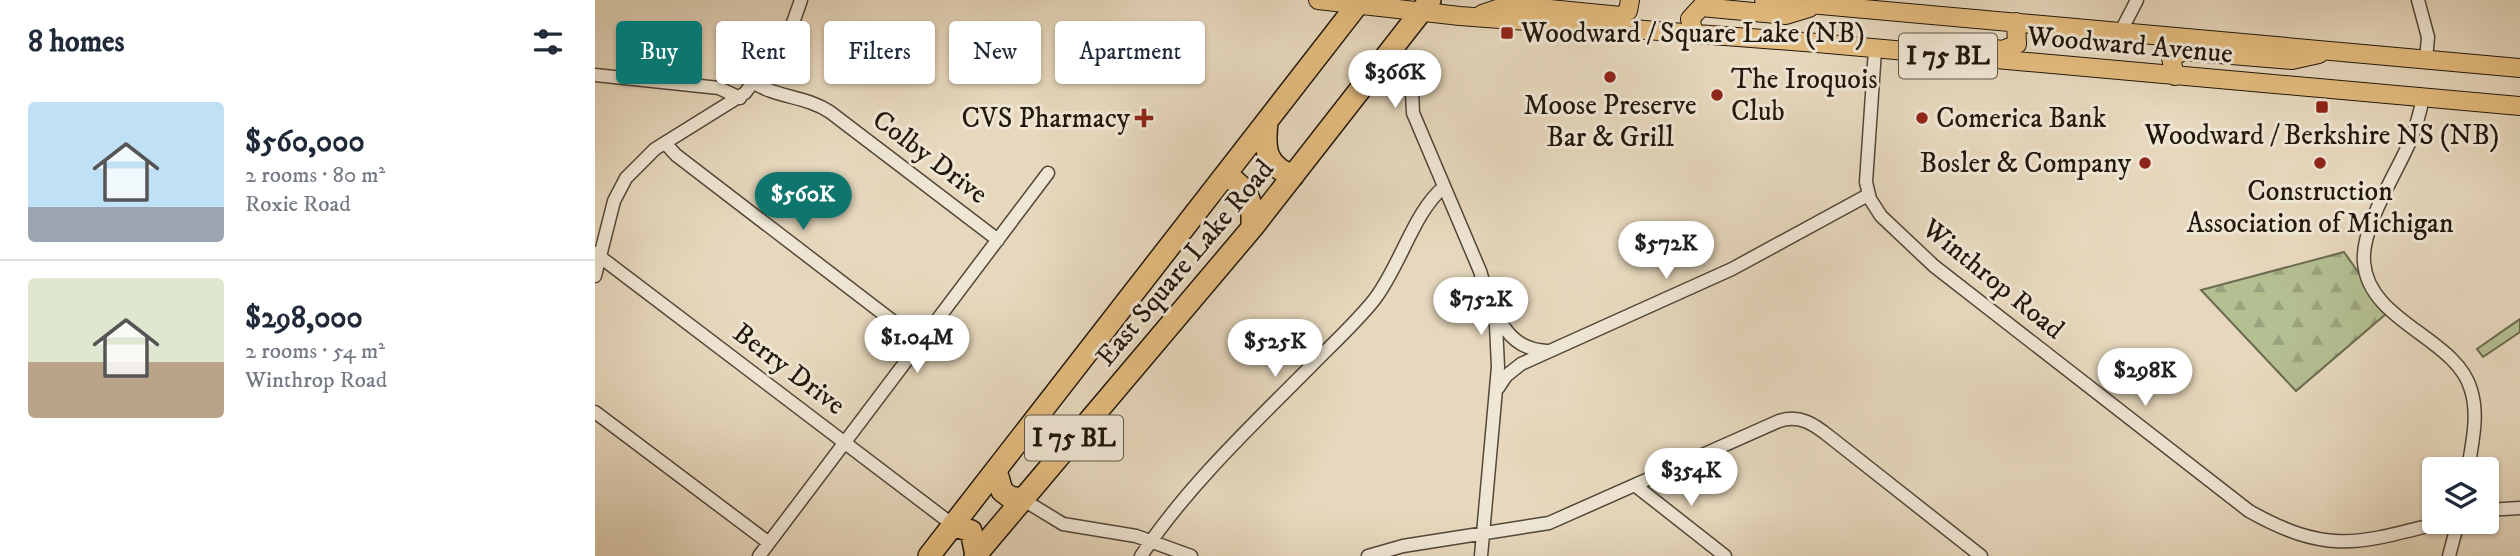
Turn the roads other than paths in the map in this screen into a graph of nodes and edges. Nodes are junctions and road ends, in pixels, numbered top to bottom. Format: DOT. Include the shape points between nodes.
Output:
graph roads {
  1 [pos="801,0"];
  2 [pos="1318,0"];
  3 [pos="1630,0"];
  4 [pos="1764,0"];
  5 [pos="2137,0"];
  6 [pos="2418,0"];
  7 [pos="1360,2"];
  8 [pos="1426,5"];
  9 [pos="1819,5"];
  10 [pos="1476,16"];
  11 [pos="795,21"];
  12 [pos="2016,22"];
  13 [pos="2121,31"];
  14 [pos="1695,35"];
  15 [pos="1875,50"];
  16 [pos="2336,51"];
  17 [pos="2426,60"];
  18 [pos="2520,68"];
  19 [pos="595,75"];
  20 [pos="2175,76"];
  21 [pos="753,84"];
  22 [pos="756,84"];
  23 [pos="1412,91"];
  24 [pos="2520,94"];
  25 [pos="740,98"];
  26 [pos="2423,98"];
  27 [pos="2520,106"];
  28 [pos="1267,122"];
  29 [pos="665,143"];
  30 [pos="1048,173"];
  31 [pos="1226,175"];
  32 [pos="1293,176"];
  33 [pos="1444,187"];
  34 [pos="1868,195"];
  35 [pos="1252,228"];
  36 [pos="998,240"];
  37 [pos="598,255"];
  38 [pos="595,276"];
  39 [pos="1494,312"];
  40 [pos="920,342"];
  41 [pos="1551,351"];
  42 [pos="1496,394"];
  43 [pos="595,412"];
  44 [pos="845,442"];
  45 [pos="2469,457"];
  46 [pos="996,470"];
  47 [pos="1636,486"];
  48 [pos="1023,499"];
  49 [pos="2520,509"];
  50 [pos="2499,510"];
  51 [pos="953,525"];
  52 [pos="2422,528"];
  53 [pos="2455,534"];
  54 [pos="1482,536"];
  55 [pos="1151,541"];
  56 [pos="769,543"];
  57 [pos="759,556"];
  58 [pos="929,556"];
  59 [pos="976,556"];
  60 [pos="1141,556"];
  61 [pos="1192,556"];
  62 [pos="1368,556"];
  63 [pos="1481,556"];
  64 [pos="1725,556"];
  65 [pos="1981,556"];
  66 [pos="2449,556"];
  1 -- 11 [label="street"];
  2 -- 7 [label="main road, Woodward Avenue"];
  3 -- 10 [label="main road" via="1628,11 1621,16 1509,5"];
  4 -- 9 [label="main road, Woodward Avenue / I 75 BL"];
  5 -- 13 [label="street"];
  6 -- 17 [label="street" via="2427,31"];
  7 -- 8 [label="main road, Woodward Avenue"];
  7 -- 28 [label="highway, East Square Lake Road / I 75 BL"];
  8 -- 10 [label="main road, Woodward Avenue / I 75 BL"];
  8 -- 32 [label="highway, East Square Lake Road / I 75 BL"];
  9 -- 12 [label="main road, Woodward Avenue / I 75 BL"];
  9 -- 14 [label="main road" via="1786,15 1701,7 1689,19"];
  10 -- 14 [label="main road, Woodward Avenue / I 75 BL"];
  12 -- 13 [label="main road, Woodward Avenue / I 75 BL"];
  12 -- 15 [label="main road" via="2017,44 2003,50 1897,39"];
  13 -- 16 [label="main road, Woodward Avenue / I 75 BL"];
  14 -- 15 [label="main road, Woodward Avenue / I 75 BL"];
  15 -- 20 [label="main road, Woodward Avenue / I 75 BL"];
  15 -- 34 [label="street"];
  16 -- 17 [label="main road, Woodward Avenue / I 75 BL"];
  16 -- 20 [label="main road" via="2292,60 2183,51 2171,58"];
  17 -- 18 [label="main road, Woodward Avenue / I 75 BL"];
  19 -- 25 [label="street" via="719,88"];
  20 -- 26 [label="main road, Woodward Avenue / I 75 BL"];
  21 -- 25 [label="street"];
  22 -- 36 [label="street, Colby Drive" via="830,112"];
  23 -- 33 [label="street" via="1413,113"];
  24 -- 26 [label="main road" via="2441,88"];
  25 -- 29 [label="street"];
  26 -- 27 [label="main road, Woodward Avenue / I 75 BL"];
  26 -- 45 [label="street" via="2413,135 2366,240 2365,269 2384,303 2466,377 2474,417"];
  28 -- 31 [label="highway, East Square Lake Road / I 75 BL"];
  28 -- 32 [label="highway" via="1269,160"];
  29 -- 37 [label="street" via="621,184"];
  29 -- 40 [label="street"];
  30 -- 36 [label="street"];
  31 -- 35 [label="highway" via="1246,190"];
  31 -- 46 [label="highway, East Square Lake Road / I 75 BL"];
  32 -- 35 [label="highway, East Square Lake Road / I 75 BL"];
  33 -- 39 [label="street"];
  33 -- 55 [label="street" via="1428,203 1401,258 1370,304"];
  34 -- 41 [label="street" via="1733,269"];
  34 -- 52 [label="street, Winthrop Road" via="1891,227 1945,275 2270,524 2316,542 2356,544"];
  35 -- 48 [label="highway, East Square Lake Road / I 75 BL"];
  36 -- 40 [label="street"];
  37 -- 38 [label="street"];
  37 -- 44 [label="street, Berry Drive"];
  39 -- 41 [label="street" via="1517,342"];
  39 -- 42 [label="street"];
  40 -- 44 [label="street"];
  41 -- 42 [label="street" via="1509,373"];
  42 -- 54 [label="street"];
  43 -- 56 [label="street"];
  44 -- 51 [label="street, Berry Drive"];
  44 -- 56 [label="street"];
  46 -- 48 [label="highway" via="1002,491"];
  46 -- 51 [label="highway, East Square Lake Road / I 75 BL"];
  47 -- 54 [label="street" via="1549,523"];
  47 -- 64 [label="street"];
  47 -- 65 [label="street" via="1779,421 1800,419 1830,437"];
  48 -- 55 [label="street" via="1063,524"];
  48 -- 59 [label="highway, East Square Lake Road / I 75 BL"];
  49 -- 50 [label="street"];
  51 -- 58 [label="highway, East Square Lake Road / I 75 BL"];
  51 -- 59 [label="highway" via="971,531"];
  53 -- 66 [label="street"];
  54 -- 62 [label="street"];
  54 -- 63 [label="street"];
  55 -- 60 [label="street"];
  55 -- 61 [label="street"];
  56 -- 57 [label="street"];
}
